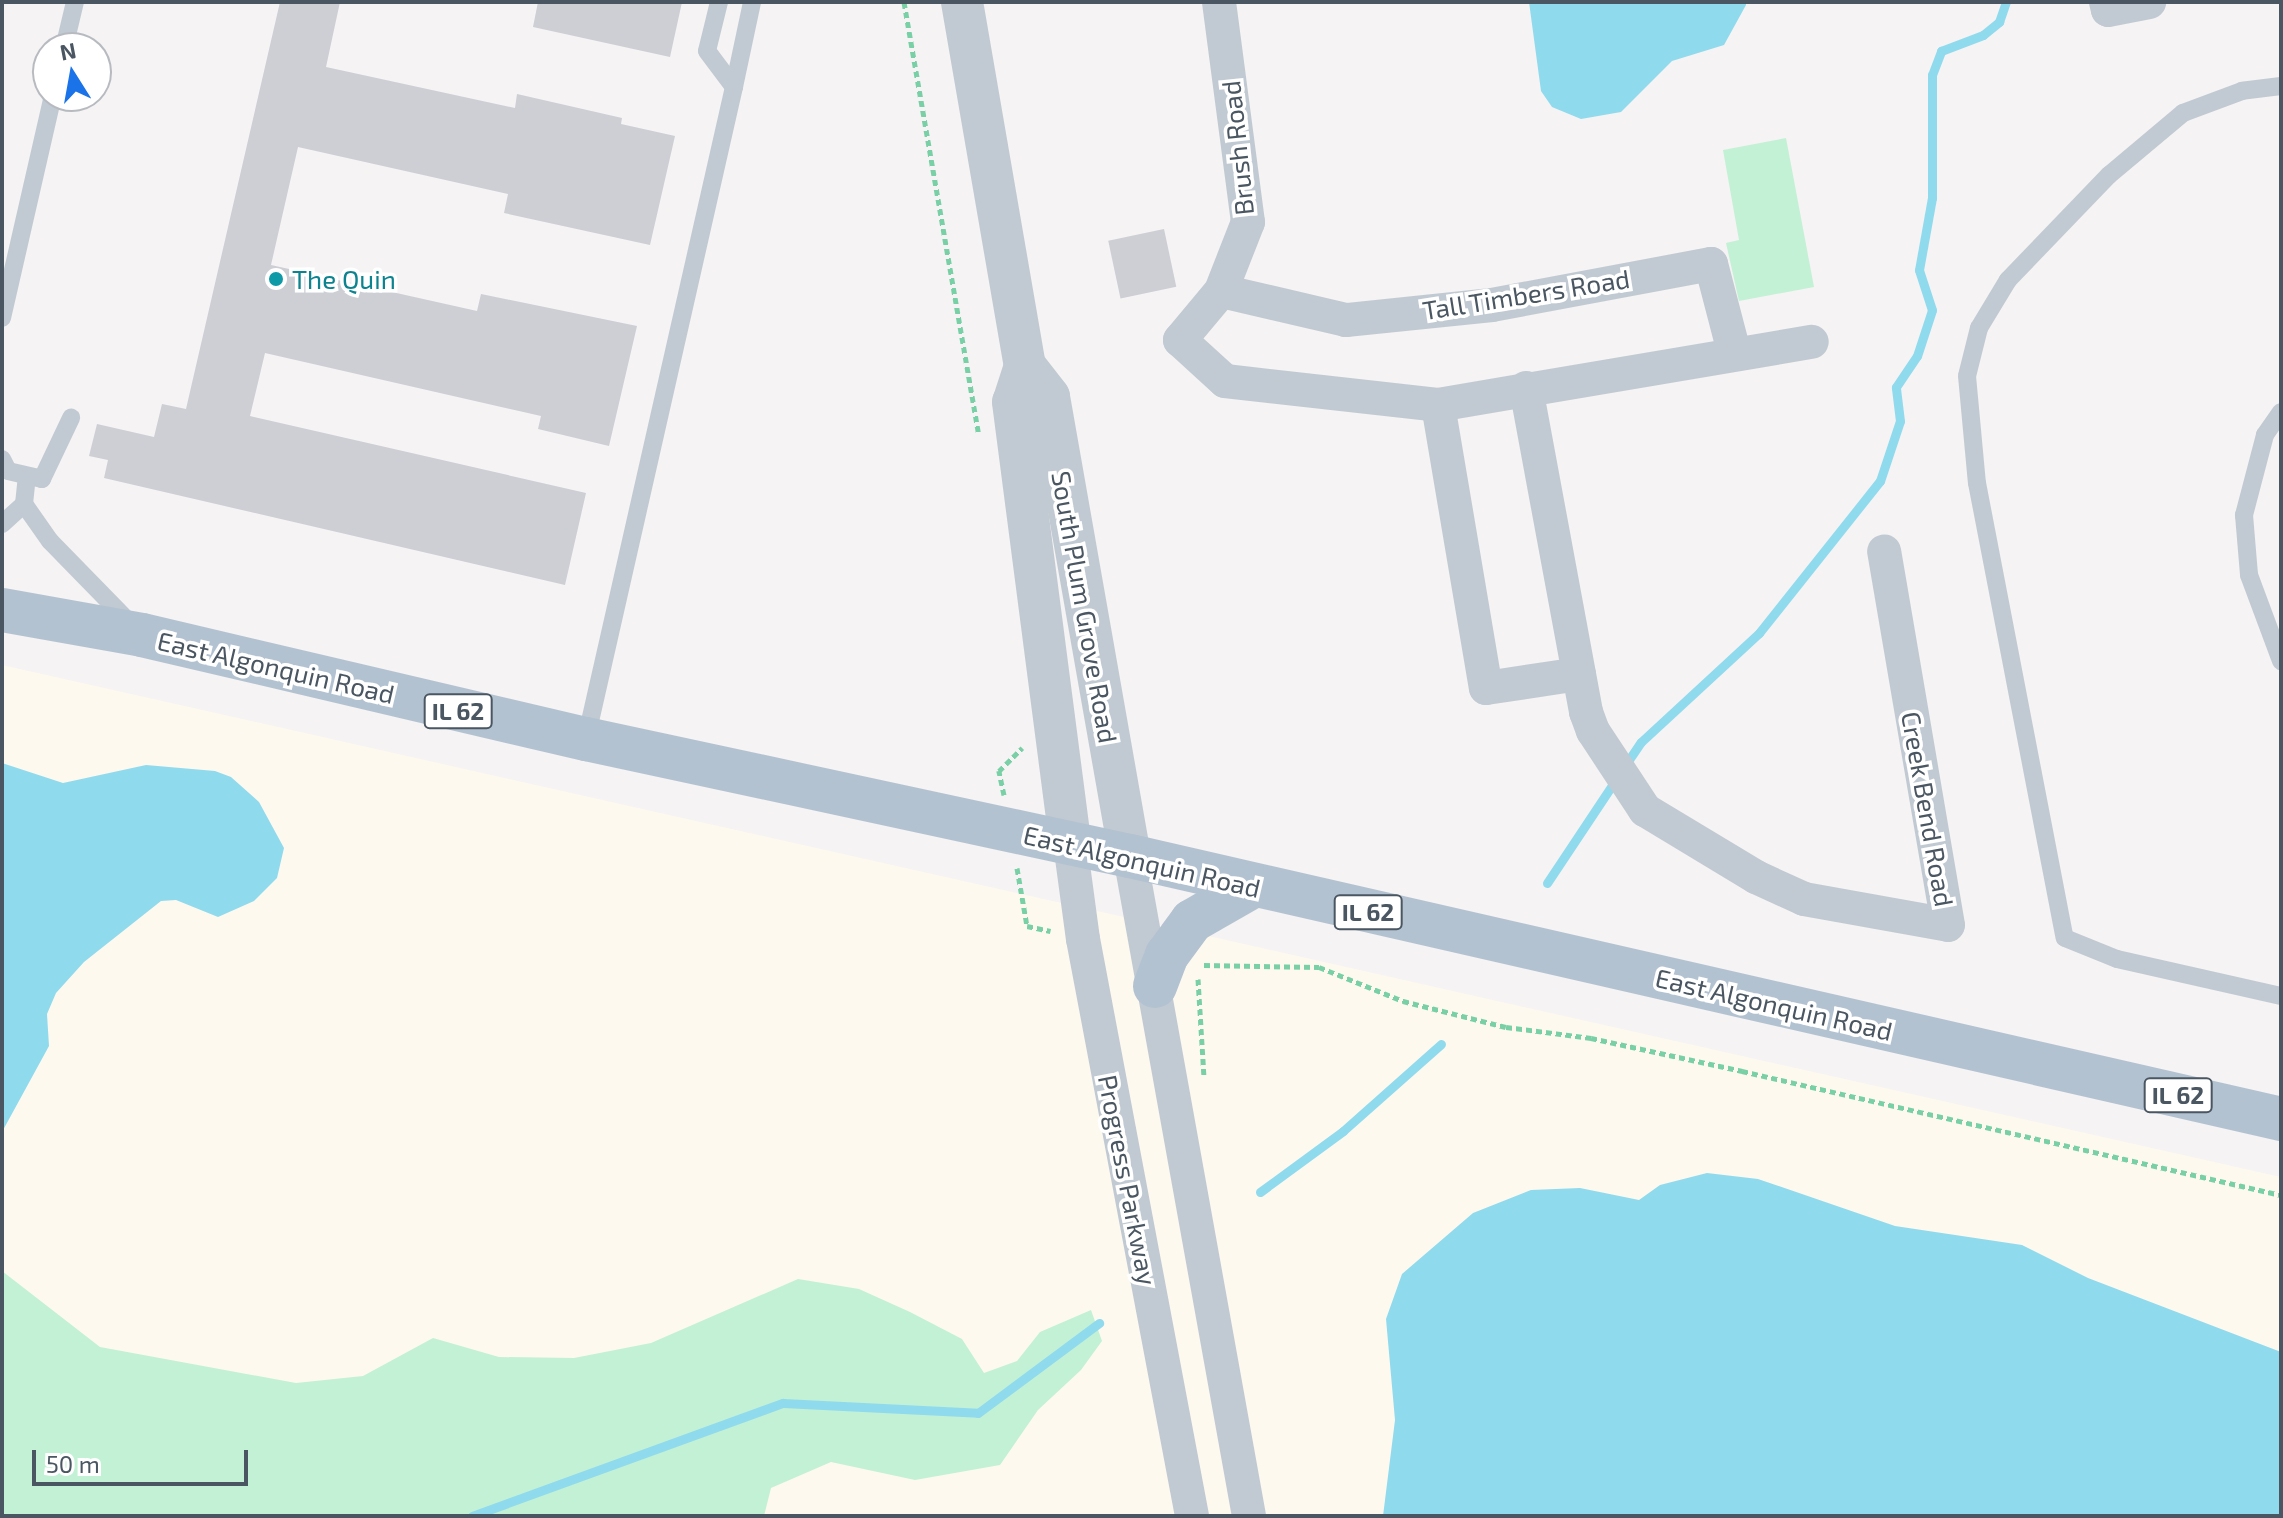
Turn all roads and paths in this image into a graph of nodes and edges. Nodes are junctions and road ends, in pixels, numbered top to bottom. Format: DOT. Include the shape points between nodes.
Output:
graph roads {
  1 [pos="75,2"];
  2 [pos="719,2"];
  3 [pos="752,2"];
  4 [pos="904,2"];
  5 [pos="962,2"];
  6 [pos="1219,2"];
  7 [pos="2106,2"];
  8 [pos="2149,2"];
  9 [pos="68,32"];
  10 [pos="2281,86"];
  11 [pos="734,87"];
  12 [pos="49,112"];
  13 [pos="1221,291"];
  14 [pos="2,318"];
  15 [pos="1812,342"];
  16 [pos="1734,352"];
  17 [pos="1025,366"];
  18 [pos="1526,388"];
  19 [pos="1438,405"];
  20 [pos="2281,412"];
  21 [pos="71,418"];
  22 [pos="981,448"];
  23 [pos="2,459"];
  24 [pos="27,477"];
  25 [pos="24,504"];
  26 [pos="2,524"];
  27 [pos="1884,551"];
  28 [pos="2,610"];
  29 [pos="142,635"];
  30 [pos="2281,661"];
  31 [pos="1579,674"];
  32 [pos="1027,736"];
  33 [pos="586,739"];
  34 [pos="999,771"];
  35 [pos="1070,843"];
  36 [pos="1130,856"];
  37 [pos="1253,886"];
  38 [pos="1197,965"];
  39 [pos="1155,986"];
  40 [pos="2281,996"];
  41 [pos="2281,1119"];
  42 [pos="2281,1195"];
  43 [pos="1192,1516"];
  44 [pos="1249,1516"];
  1 -- 9 [label="lane"];
  2 -- 11 [label="lane" via="707,51"];
  3 -- 11 [label="lane"];
  4 -- 22 [label="path"];
  5 -- 17 [label="street, South Plum Grove Road"];
  6 -- 13 [label="street, Brush Road" via="1248,222"];
  7 -- 8 [label="street" via="2108,10"];
  10 -- 40 [label="lane" via="2242,91 2183,113 2109,175 2008,280 1979,328 1967,376 1977,483 2065,938 2117,959"];
  11 -- 33 [label="lane"];
  12 -- 14 [label="lane"];
  13 -- 16 [label="street, Tall Timbers Road" via="1346,320 1492,305 1711,264"];
  13 -- 19 [label="street" via="1180,340 1225,381"];
  15 -- 16 [label="street"];
  16 -- 18 [label="street"];
  17 -- 35 [label="street, South Plum Grove Road" via="1013,402"];
  17 -- 36 [label="street, South Plum Grove Road" via="1049,397"];
  18 -- 19 [label="street"];
  18 -- 31 [label="street, Creek Bend Road"];
  19 -- 31 [label="street" via="1486,688"];
  20 -- 30 [label="lane" via="2265,435 2244,515 2249,575"];
  21 -- 24 [label="lane" via="42,479"];
  23 -- 24 [label="lane" via="8,471"];
  24 -- 25 [label="lane"];
  25 -- 26 [label="lane"];
  25 -- 29 [label="lane" via="50,541"];
  27 -- 31 [label="street, Creek Bend Road" via="1948,925 1804,899 1756,877 1645,810 1593,731"];
  28 -- 29 [label="main road, East Algonquin Road / IL 62"];
  29 -- 33 [label="main road, East Algonquin Road / IL 62"];
  32 -- 34 [label="path" via="1016,757"];
  33 -- 35 [label="main road, East Algonquin Road / IL 62"];
  35 -- 36 [label="main road, East Algonquin Road / IL 62"];
  35 -- 43 [label="street, Progress Parkway" via="1083,939"];
  36 -- 37 [label="main road, East Algonquin Road / IL 62"];
  36 -- 39 [label="street"];
  37 -- 39 [label="main road" via="1192,921 1167,955"];
  37 -- 41 [label="main road, East Algonquin Road / IL 62"];
  38 -- 42 [label="path" via="1319,967 1427,1008 1506,1027 1591,1038"];
  39 -- 44 [label="street"];
}
